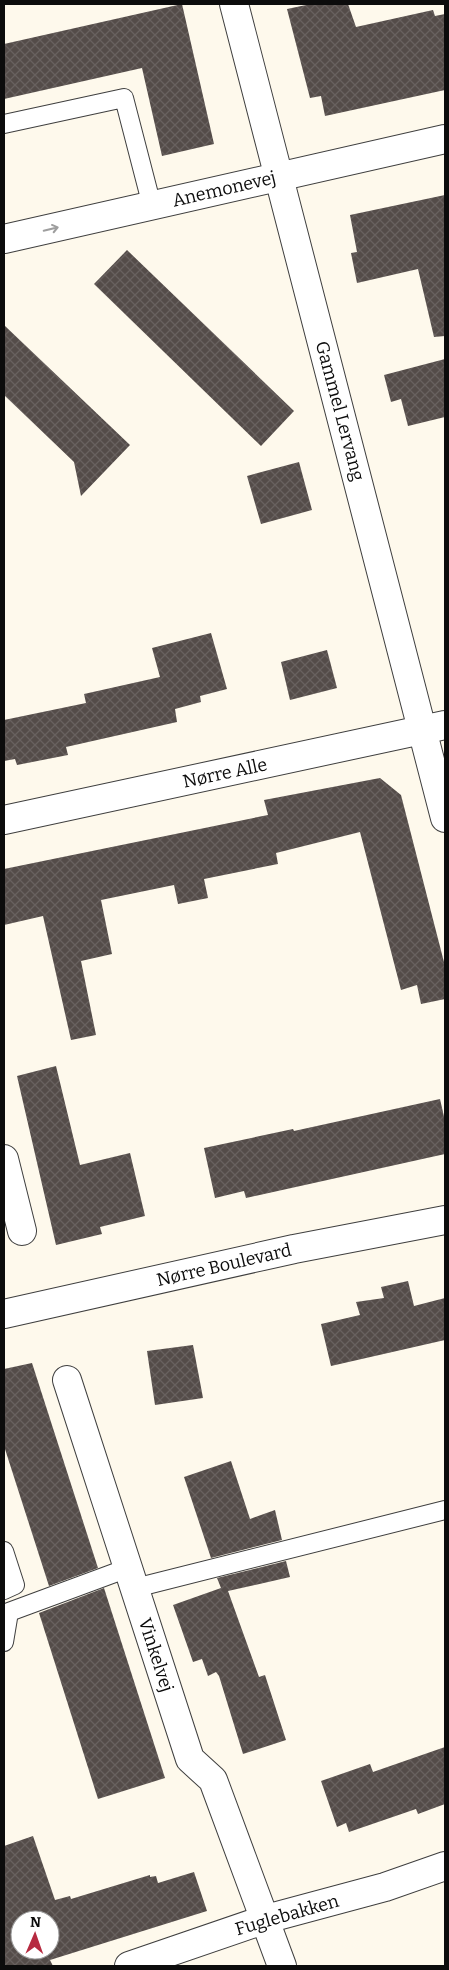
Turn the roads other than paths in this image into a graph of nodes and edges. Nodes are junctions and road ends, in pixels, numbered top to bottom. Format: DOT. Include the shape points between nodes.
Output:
graph roads {
  1 [pos="234,4"];
  2 [pos="4,124"];
  3 [pos="445,140"];
  4 [pos="279,177"];
  5 [pos="152,206"];
  6 [pos="4,239"];
  7 [pos="434,728"];
  8 [pos="445,818"];
  9 [pos="4,820"];
  10 [pos="4,1159"];
  11 [pos="445,1220"];
  12 [pos="22,1230"];
  13 [pos="4,1314"];
  14 [pos="67,1380"];
  15 [pos="445,1510"];
  16 [pos="4,1551"];
  17 [pos="131,1578"];
  18 [pos="4,1590"];
  19 [pos="4,1642"];
  20 [pos="445,1866"];
  21 [pos="266,1919"];
  22 [pos="129,1966"];
  23 [pos="282,1966"];
  1 -- 4 [label="street, Gammel Lervang"];
  2 -- 5 [label="lane" via="124,98"];
  3 -- 4 [label="street, Anemonevej"];
  4 -- 5 [label="street, Anemonevej"];
  4 -- 7 [label="street, Gammel Lervang"];
  6 -- 5 [label="street, Anemonevej, one-way"];
  7 -- 8 [label="street, Gammel Lervang"];
  7 -- 9 [label="street, Nørre Alle"];
  10 -- 12 [label="street"];
  11 -- 13 [label="street, Nørre Boulevard"];
  14 -- 17 [label="street, Vinkelvej"];
  15 -- 17 [label="lane"];
  16 -- 18 [label="lane" via="15,1586"];
  17 -- 19 [label="lane" via="9,1612"];
  17 -- 21 [label="street, Vinkelvej" via="190,1759 213,1780"];
  20 -- 21 [label="street, Fuglebakken" via="385,1887"];
  21 -- 22 [label="street, Fuglebakken"];
  21 -- 23 [label="street, Vinkelvej"];
}
